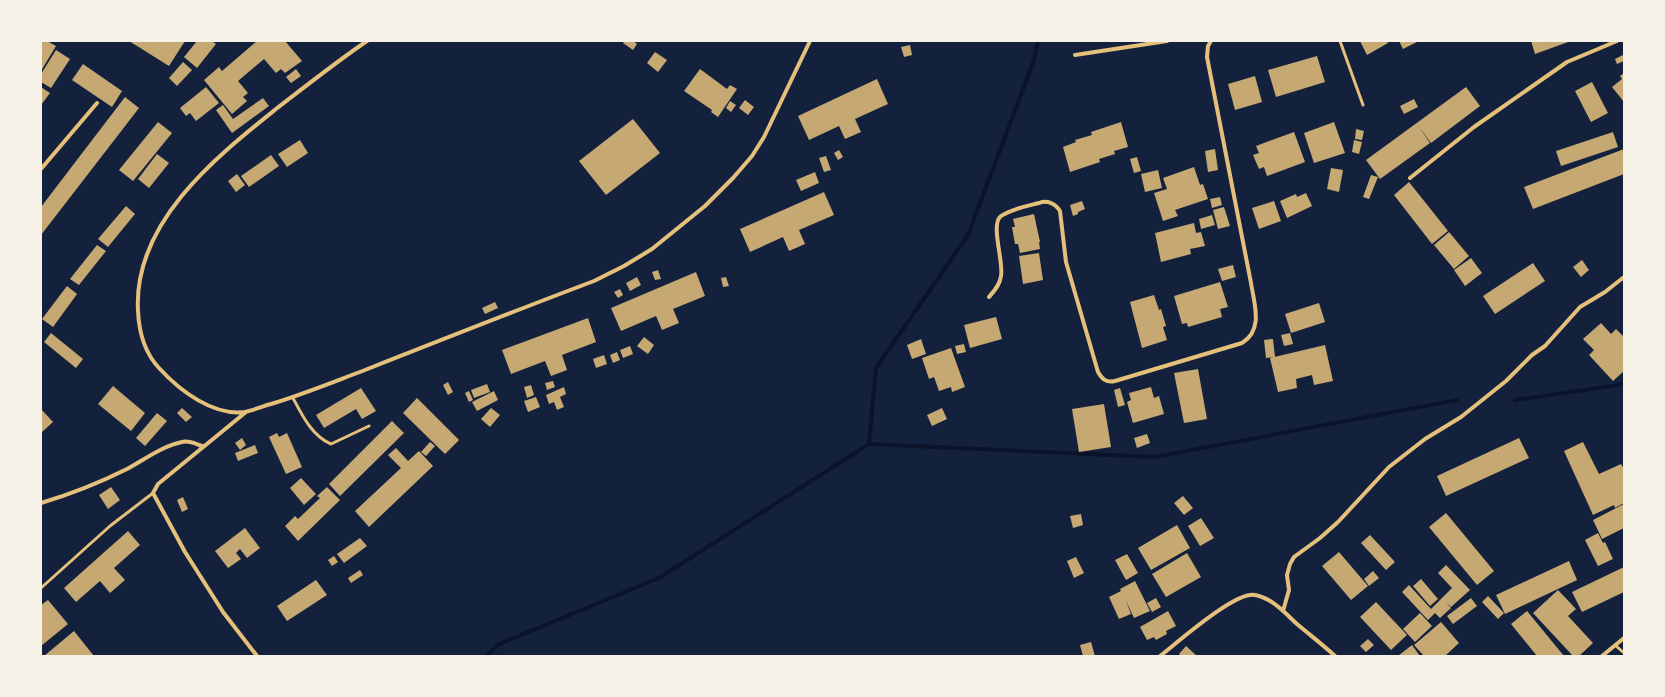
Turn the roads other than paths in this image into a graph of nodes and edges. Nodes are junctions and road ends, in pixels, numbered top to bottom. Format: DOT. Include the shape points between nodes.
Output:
graph roads {
  1 [pos="367,41"];
  2 [pos="810,41"];
  3 [pos="1167,41"];
  4 [pos="1211,41"];
  5 [pos="1340,41"];
  6 [pos="1617,41"];
  7 [pos="1074,55"];
  8 [pos="97,103"];
  9 [pos="1363,104"];
  10 [pos="41,168"];
  11 [pos="1410,178"];
  12 [pos="1624,276"];
  13 [pos="989,297"];
  14 [pos="293,398"];
  15 [pos="246,412"];
  16 [pos="369,426"];
  17 [pos="202,446"];
  18 [pos="153,493"];
  19 [pos="41,503"];
  20 [pos="41,588"];
  21 [pos="1283,611"];
  22 [pos="1624,638"];
  23 [pos="1615,645"];
  24 [pos="1624,653"];
  25 [pos="257,656"];
  26 [pos="1160,656"];
  27 [pos="1335,656"];
  28 [pos="1602,656"];
  1 -- 15 [label="street" via="237,140 190,185 169,211 155,235 140,278 137,300 139,328 145,348 153,362 172,382 197,400 226,411"];
  2 -- 14 [label="street" via="764,137 752,156 705,206 652,249 594,281"];
  3 -- 7 [label="street"];
  4 -- 13 [label="street" via="1207,57 1257,320 1250,336 1242,343 1122,379 1109,382 1104,380 1098,372 1066,262 1060,211 1049,202 1000,216 996,227 1002,262 1001,275 999,284"];
  5 -- 9 [label="lane"];
  6 -- 11 [label="street" via="1567,62 1474,127"];
  8 -- 10 [label="street"];
  12 -- 21 [label="street" via="1605,292 1580,307 1546,346 1532,355 1506,381 1461,417 1425,439 1389,467 1338,522 1294,556 1287,575 1288,590"];
  14 -- 15 [label="street"];
  14 -- 16 [label="lane" via="307,423 321,438 331,444"];
  15 -- 17 [label="street"];
  17 -- 18 [label="street" via="158,484"];
  17 -- 19 [label="street" via="183,441 82,490"];
  18 -- 20 [label="lane" via="110,526"];
  18 -- 25 [label="street" via="223,612"];
  21 -- 26 [label="street" via="1254,595 1245,596 1226,605"];
  21 -- 27 [label="street"];
  22 -- 23 [label="street"];
  23 -- 24 [label="lane"];
  23 -- 28 [label="street"];
}
